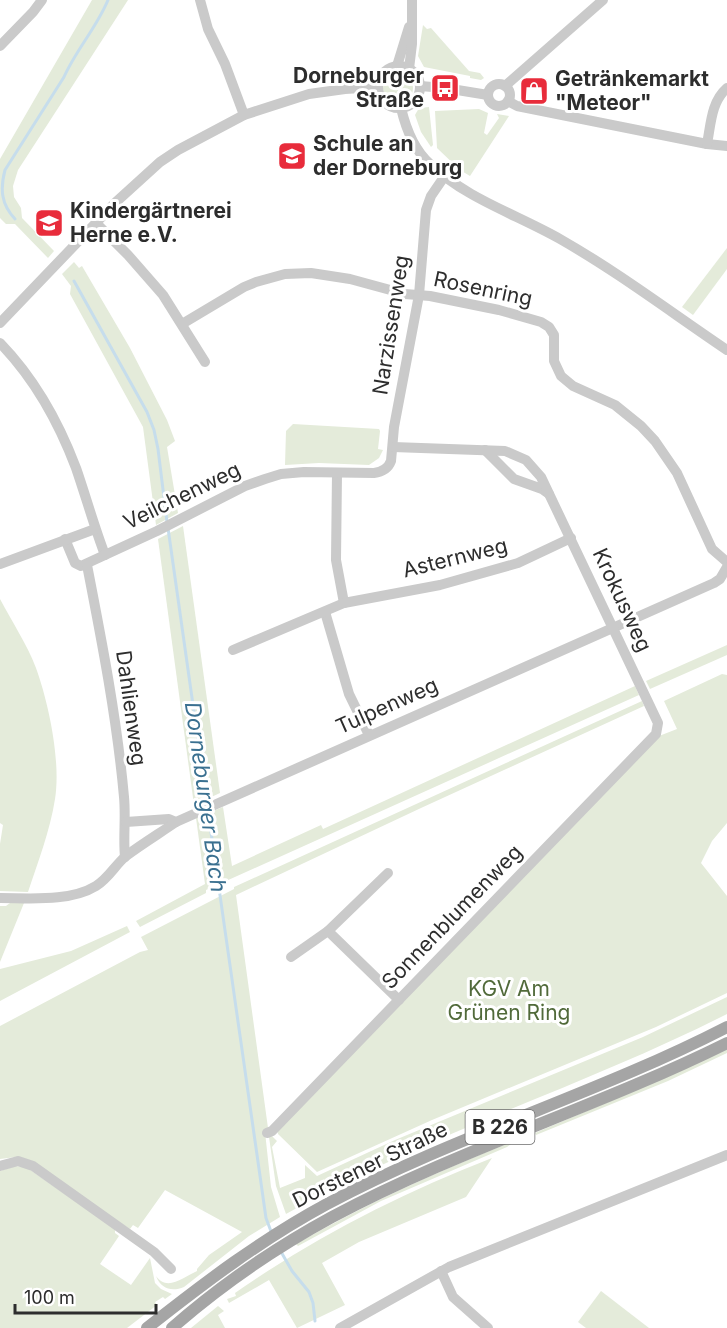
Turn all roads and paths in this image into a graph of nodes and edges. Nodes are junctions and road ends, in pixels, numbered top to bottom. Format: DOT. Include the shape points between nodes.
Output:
graph roads {
  1 [pos="42,0"];
  2 [pos="200,0"];
  3 [pos="412,0"];
  4 [pos="603,0"];
  5 [pos="411,21"];
  6 [pos="0,46"];
  7 [pos="397,66"];
  8 [pos="409,69"];
  9 [pos="420,86"];
  10 [pos="505,86"];
  11 [pos="378,87"];
  12 [pos="727,88"];
  13 [pos="488,96"];
  14 [pos="508,101"];
  15 [pos="400,108"];
  16 [pos="244,115"];
  17 [pos="707,144"];
  18 [pos="727,146"];
  19 [pos="444,177"];
  20 [pos="97,224"];
  21 [pos="419,295"];
  22 [pos="0,323"];
  23 [pos="182,324"];
  24 [pos="0,343"];
  25 [pos="727,350"];
  26 [pos="205,362"];
  27 [pos="393,447"];
  28 [pos="485,450"];
  29 [pos="337,472"];
  30 [pos="550,494"];
  31 [pos="95,528"];
  32 [pos="571,537"];
  33 [pos="66,539"];
  34 [pos="105,555"];
  35 [pos="727,562"];
  36 [pos="0,564"];
  37 [pos="87,565"];
  38 [pos="727,567"];
  39 [pos="344,603"];
  40 [pos="325,612"];
  41 [pos="613,626"];
  42 [pos="233,650"];
  43 [pos="658,723"];
  44 [pos="369,735"];
  45 [pos="126,822"];
  46 [pos="176,822"];
  47 [pos="125,858"];
  48 [pos="388,873"];
  49 [pos="0,898"];
  50 [pos="328,931"];
  51 [pos="291,957"];
  52 [pos="399,1000"];
  53 [pos="727,1027"];
  54 [pos="727,1043"];
  55 [pos="267,1133"];
  56 [pos="727,1155"];
  57 [pos="0,1166"];
  58 [pos="171,1269"];
  59 [pos="441,1271"];
  60 [pos="147,1328"];
  61 [pos="172,1328"];
  62 [pos="340,1328"];
  63 [pos="488,1328"];
  1 -- 6 [label="street"];
  2 -- 16 [label="street"];
  3 -- 5 [label="street"];
  4 -- 10 [label="street"];
  5 -- 7 [label="street"];
  5 -- 8 [label="street"];
  7 -- 8 [label="street"];
  7 -- 11 [label="street" via="383,73"];
  8 -- 9 [label="street"];
  9 -- 13 [label="street"];
  9 -- 15 [label="street" via="414,102"];
  10 -- 13 [label="street" via="494,85"];
  10 -- 14 [label="street" via="510,95"];
  11 -- 15 [label="street" via="384,102"];
  11 -- 16 [label="street" via="309,94"];
  12 -- 17 [label="street" via="714,106"];
  13 -- 14 [label="street" via="494,106"];
  14 -- 17 [label="street"];
  15 -- 19 [label="street" via="417,150"];
  16 -- 20 [label="street" via="160,162"];
  17 -- 18 [label="street"];
  19 -- 21 [label="street, Narzissenweg" via="426,210"];
  19 -- 25 [label="street" via="465,192 560,239"];
  20 -- 22 [label="street"];
  20 -- 23 [label="street" via="140,268"];
  21 -- 23 [label="street, Rosenring" via="326,274 285,274 244,287"];
  21 -- 27 [label="street, Narzissenweg"];
  21 -- 35 [label="street, Rosenring" via="499,310 545,324 554,335 554,361 561,376 573,386 615,405 655,441 676,473 712,549"];
  23 -- 26 [label="street"];
  24 -- 31 [label="street" via="27,377 61,434"];
  27 -- 28 [label="street, Krokusweg"];
  27 -- 29 [label="street, Veilchenweg" via="389,466 380,472"];
  28 -- 30 [label="street" via="514,479"];
  28 -- 30 [label="street, Krokusweg" via="510,453 526,460 539,473"];
  29 -- 34 [label="street, Veilchenweg" via="292,473 244,486"];
  29 -- 39 [label="street" via="336,560"];
  30 -- 32 [label="street, Krokusweg"];
  31 -- 33 [label="street, Veilchenweg"];
  31 -- 34 [label="street"];
  32 -- 39 [label="street, Asternweg" via="508,566 440,585"];
  32 -- 41 [label="street, Krokusweg"];
  33 -- 36 [label="street, Veilchenweg"];
  33 -- 37 [label="street" via="76,564"];
  34 -- 37 [label="street, Veilchenweg"];
  37 -- 45 [label="street, Dahlienweg" via="112,702"];
  38 -- 41 [label="street, Tulpenweg" via="714,583"];
  39 -- 40 [label="street, Asternweg"];
  40 -- 42 [label="street, Asternweg"];
  40 -- 44 [label="street" via="349,694"];
  41 -- 43 [label="street, Krokusweg"];
  41 -- 44 [label="street, Tulpenweg"];
  43 -- 52 [label="street, Sonnenblumenweg" via="656,734"];
  44 -- 46 [label="street, Tulpenweg"];
  45 -- 46 [label="street"];
  45 -- 47 [label="street, Dahlienweg"];
  46 -- 47 [label="street, Tulpenweg"];
  47 -- 49 [label="street, Tulpenweg" via="106,879 83,891 53,897"];
  48 -- 50 [label="street"];
  50 -- 51 [label="street"];
  50 -- 52 [label="street"];
  52 -- 55 [label="street, Sonnenblumenweg"];
  53 -- 60 [label="main road, Dorstener Straße / B 226" via="606,1084 405,1166 327,1204 272,1236"];
  54 -- 61 [label="main road, Dorstener Straße / B 226" via="333,1217 234,1278"];
  56 -- 59 [label="street"];
  57 -- 58 [label="street" via="18,1161 33,1166 154,1252"];
  59 -- 62 [label="street"];
  59 -- 63 [label="street" via="453,1297"];
}
